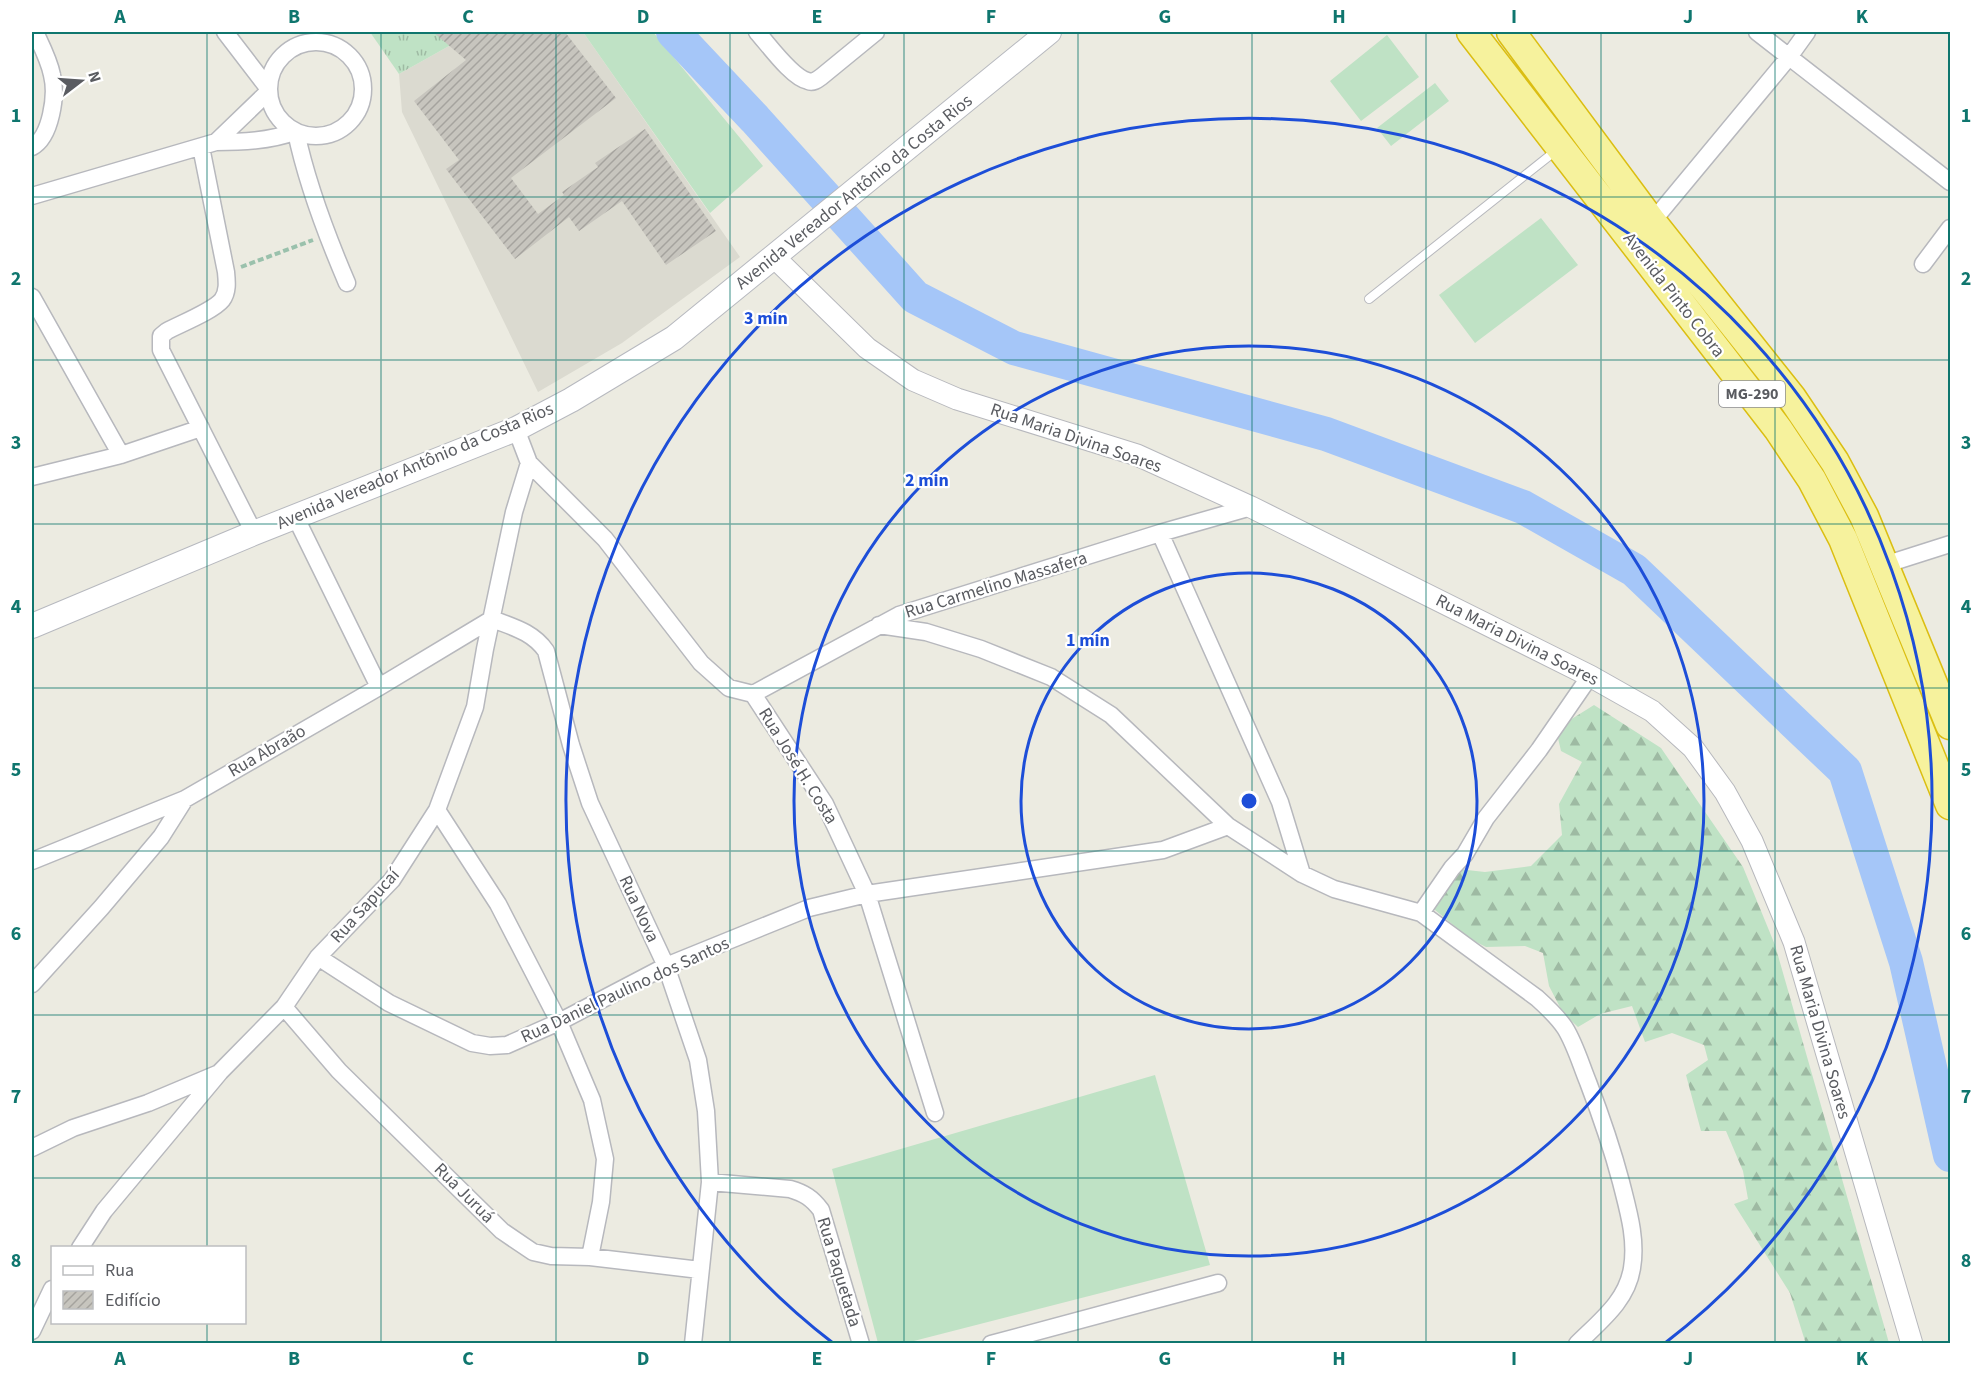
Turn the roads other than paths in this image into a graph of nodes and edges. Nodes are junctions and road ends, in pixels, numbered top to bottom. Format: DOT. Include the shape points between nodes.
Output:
graph roads {
  1 [pos="35,32"];
  2 [pos="225,32"];
  3 [pos="757,32"];
  4 [pos="876,32"];
  5 [pos="1049,32"];
  6 [pos="1471,32"];
  7 [pos="1511,32"];
  8 [pos="1757,32"];
  9 [pos="1808,32"];
  10 [pos="1789,57"];
  11 [pos="1547,80"];
  12 [pos="1511,83"];
  13 [pos="268,90"];
  14 [pos="295,132"];
  15 [pos="209,145"];
  16 [pos="32,147"];
  17 [pos="1560,147"];
  18 [pos="1950,182"];
  19 [pos="32,196"];
  20 [pos="1652,222"];
  21 [pos="1950,228"];
  22 [pos="773,256"];
  23 [pos="1923,264"];
  24 [pos="346,283"];
  25 [pos="32,297"];
  26 [pos="1369,299"];
  27 [pos="201,428"];
  28 [pos="516,429"];
  29 [pos="121,455"];
  30 [pos="529,463"];
  31 [pos="32,477"];
  32 [pos="1251,507"];
  33 [pos="295,516"];
  34 [pos="254,533"];
  35 [pos="1160,533"];
  36 [pos="1950,544"];
  37 [pos="1884,565"];
  38 [pos="492,619"];
  39 [pos="879,625"];
  40 [pos="32,626"];
  41 [pos="1590,676"];
  42 [pos="379,687"];
  43 [pos="753,694"];
  44 [pos="1950,725"];
  45 [pos="184,799"];
  46 [pos="1950,805"];
  47 [pos="437,810"];
  48 [pos="1228,826"];
  49 [pos="32,861"];
  50 [pos="1302,874"];
  51 [pos="867,894"];
  52 [pos="1421,913"];
  53 [pos="318,957"];
  54 [pos="666,966"];
  55 [pos="32,984"];
  56 [pos="284,1006"];
  57 [pos="560,1022"];
  58 [pos="220,1072"];
  59 [pos="935,1113"];
  60 [pos="32,1148"];
  61 [pos="710,1182"];
  62 [pos="81,1246"];
  63 [pos="590,1257"];
  64 [pos="700,1270"];
  65 [pos="1218,1283"];
  66 [pos="51,1291"];
  67 [pos="32,1331"];
  68 [pos="693,1344"];
  69 [pos="861,1344"];
  70 [pos="991,1344"];
  71 [pos="1577,1344"];
  72 [pos="1912,1344"];
  1 -- 16 [label="street" via="53,76 54,98 45,132"];
  2 -- 13 [label="street"];
  3 -- 4 [label="street" via="794,72 812,82"];
  5 -- 22 [label="main road, Avenida Vereador Antônio da Costa Rios"];
  6 -- 12 [label="highway, Avenida Pinto Cobra / MG-290"];
  7 -- 11 [label="highway, Avenida Pinto Cobra / MG-290"];
  8 -- 10 [label="street"];
  9 -- 10 [label="street"];
  10 -- 18 [label="street"];
  10 -- 20 [label="street"];
  11 -- 12 [label="highway" via="1530,89"];
  11 -- 20 [label="highway, Avenida Pinto Cobra / MG-290"];
  12 -- 17 [label="highway, Avenida Pinto Cobra / MG-290"];
  13 -- 14 [label="street" via="280,120"];
  13 -- 14 [label="street" via="278,59 303,43 333,45 356,64 363,93 351,120 325,135"];
  13 -- 15 [label="street"];
  14 -- 15 [label="street"];
  14 -- 24 [label="street" via="326,236"];
  15 -- 19 [label="street"];
  15 -- 27 [label="street" via="227,287 216,306 161,336 161,350"];
  17 -- 26 [label="lane"];
  17 -- 46 [label="highway, Avenida Pinto Cobra / MG-290" via="1778,429 1812,480 1843,539"];
  20 -- 37 [label="highway, Avenida Pinto Cobra / MG-290" via="1792,398 1835,462"];
  21 -- 23 [label="street"];
  22 -- 28 [label="main road, Avenida Vereador Antônio da Costa Rios" via="674,338"];
  22 -- 32 [label="street, Rua Maria Divina Soares" via="867,348 913,380 957,399 1137,455"];
  25 -- 29 [label="street"];
  27 -- 29 [label="street"];
  27 -- 34 [label="street"];
  28 -- 30 [label="street"];
  28 -- 33 [label="main road, Avenida Vereador Antônio da Costa Rios"];
  29 -- 31 [label="street"];
  30 -- 38 [label="street, Rua Sapucaí" via="514,512"];
  30 -- 43 [label="street, Rua José H. Costa" via="605,539 701,663 729,688"];
  32 -- 35 [label="street, Rua Carmelino Massafera"];
  32 -- 41 [label="street, Rua Maria Divina Soares"];
  33 -- 34 [label="main road, Avenida Vereador Antônio da Costa Rios"];
  33 -- 42 [label="street"];
  34 -- 40 [label="main road, Avenida Vereador Antônio da Costa Rios"];
  35 -- 39 [label="street, Rua Carmelino Massafera" via="898,615"];
  35 -- 50 [label="street" via="1280,802"];
  36 -- 37 [label="street"];
  37 -- 44 [label="highway, Avenida Pinto Cobra / MG-290"];
  38 -- 42 [label="street, Rua Abraão"];
  38 -- 47 [label="street, Rua Sapucaí" via="475,708"];
  38 -- 54 [label="street, Rua Nova" via="531,634 546,651 590,803"];
  39 -- 43 [label="street, Rua Carmelino Massafera"];
  39 -- 48 [label="street" via="926,632 1051,677 1112,715"];
  41 -- 52 [label="street"];
  41 -- 72 [label="street, Rua Maria Divina Soares" via="1652,711 1692,748 1725,792 1752,841 1794,942"];
  42 -- 45 [label="street, Rua Abraão"];
  43 -- 51 [label="street, Rua José H. Costa" via="825,804"];
  45 -- 49 [label="street, Rua Abraão"];
  45 -- 55 [label="street" via="161,837"];
  47 -- 53 [label="street, Rua Sapucaí" via="392,880"];
  47 -- 57 [label="street" via="498,904"];
  48 -- 50 [label="street"];
  48 -- 51 [label="street, Rua Daniel Paulino dos Santos" via="1163,850"];
  50 -- 52 [label="street" via="1334,890"];
  51 -- 54 [label="street, Rua Daniel Paulino dos Santos" via="809,908"];
  51 -- 59 [label="street, Rua José H. Costa"];
  52 -- 71 [label="street" via="1554,1014 1566,1029 1607,1132 1629,1213 1634,1244 1632,1268 1617,1305"];
  53 -- 56 [label="street, Rua Sapucaí"];
  53 -- 57 [label="street, Rua Daniel Paulino dos Santos" via="389,1003 472,1043 507,1044"];
  54 -- 57 [label="street, Rua Daniel Paulino dos Santos"];
  54 -- 61 [label="street, Rua Nova" via="698,1060"];
  56 -- 58 [label="street, Rua Sapucaí"];
  56 -- 63 [label="street, Rua Juruá" via="339,1071 502,1231 533,1252"];
  57 -- 63 [label="street" via="592,1100 605,1159"];
  58 -- 60 [label="street" via="148,1103 73,1128"];
  58 -- 62 [label="street, Rua Sapucaí" via="105,1211"];
  61 -- 64 [label="street, Rua Nova"];
  61 -- 69 [label="street, Rua Paquetada" via="790,1189 813,1199 821,1210"];
  63 -- 64 [label="street, Rua Juruá"];
  64 -- 68 [label="street, Rua Nova"];
  65 -- 70 [label="street"];
  66 -- 67 [label="street"];
}
